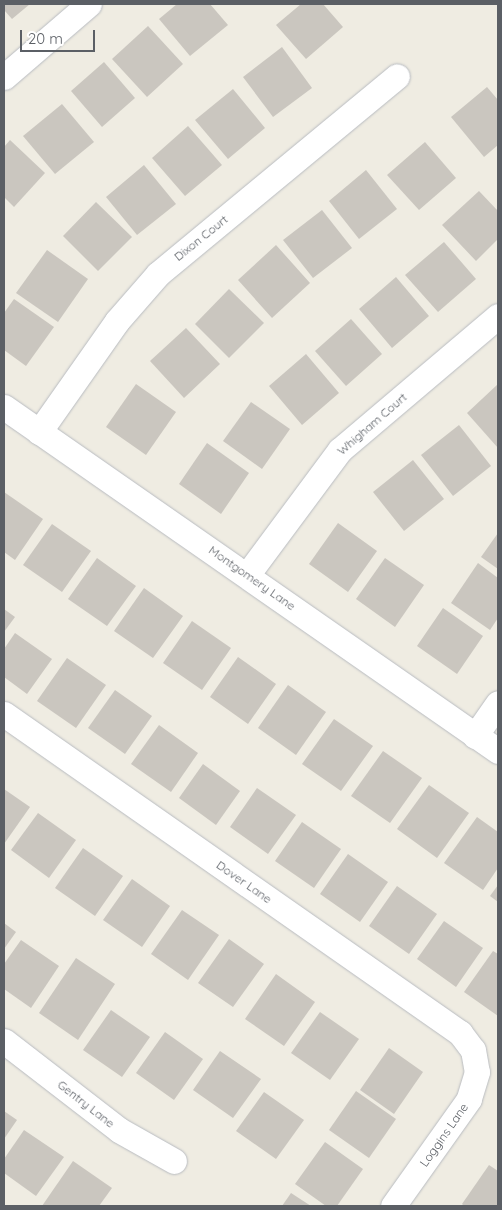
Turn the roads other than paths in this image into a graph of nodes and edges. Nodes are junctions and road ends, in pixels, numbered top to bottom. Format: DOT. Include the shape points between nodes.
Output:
graph roads {
  1 [pos="89,4"];
  2 [pos="4,75"];
  3 [pos="397,76"];
  4 [pos="498,316"];
  5 [pos="4,407"];
  6 [pos="40,432"];
  7 [pos="247,575"];
  8 [pos="498,703"];
  9 [pos="4,714"];
  10 [pos="475,736"];
  11 [pos="498,751"];
  12 [pos="4,1041"];
  13 [pos="475,1058"];
  14 [pos="174,1161"];
  15 [pos="393,1206"];
  1 -- 2 [label="street"];
  3 -- 6 [label="street, Dixon Court" via="158,274 116,321"];
  4 -- 7 [label="street, Whigham Court" via="340,450"];
  5 -- 6 [label="street, Montgomery Lane"];
  6 -- 7 [label="street, Montgomery Lane"];
  7 -- 10 [label="street, Montgomery Lane"];
  8 -- 10 [label="street"];
  9 -- 13 [label="street, Dover Lane" via="460,1033"];
  10 -- 11 [label="street, Montgomery Lane"];
  12 -- 14 [label="street, Gentry Lane" via="119,1130"];
  13 -- 15 [label="street, Loggins Lane" via="477,1072 469,1099"];
}
